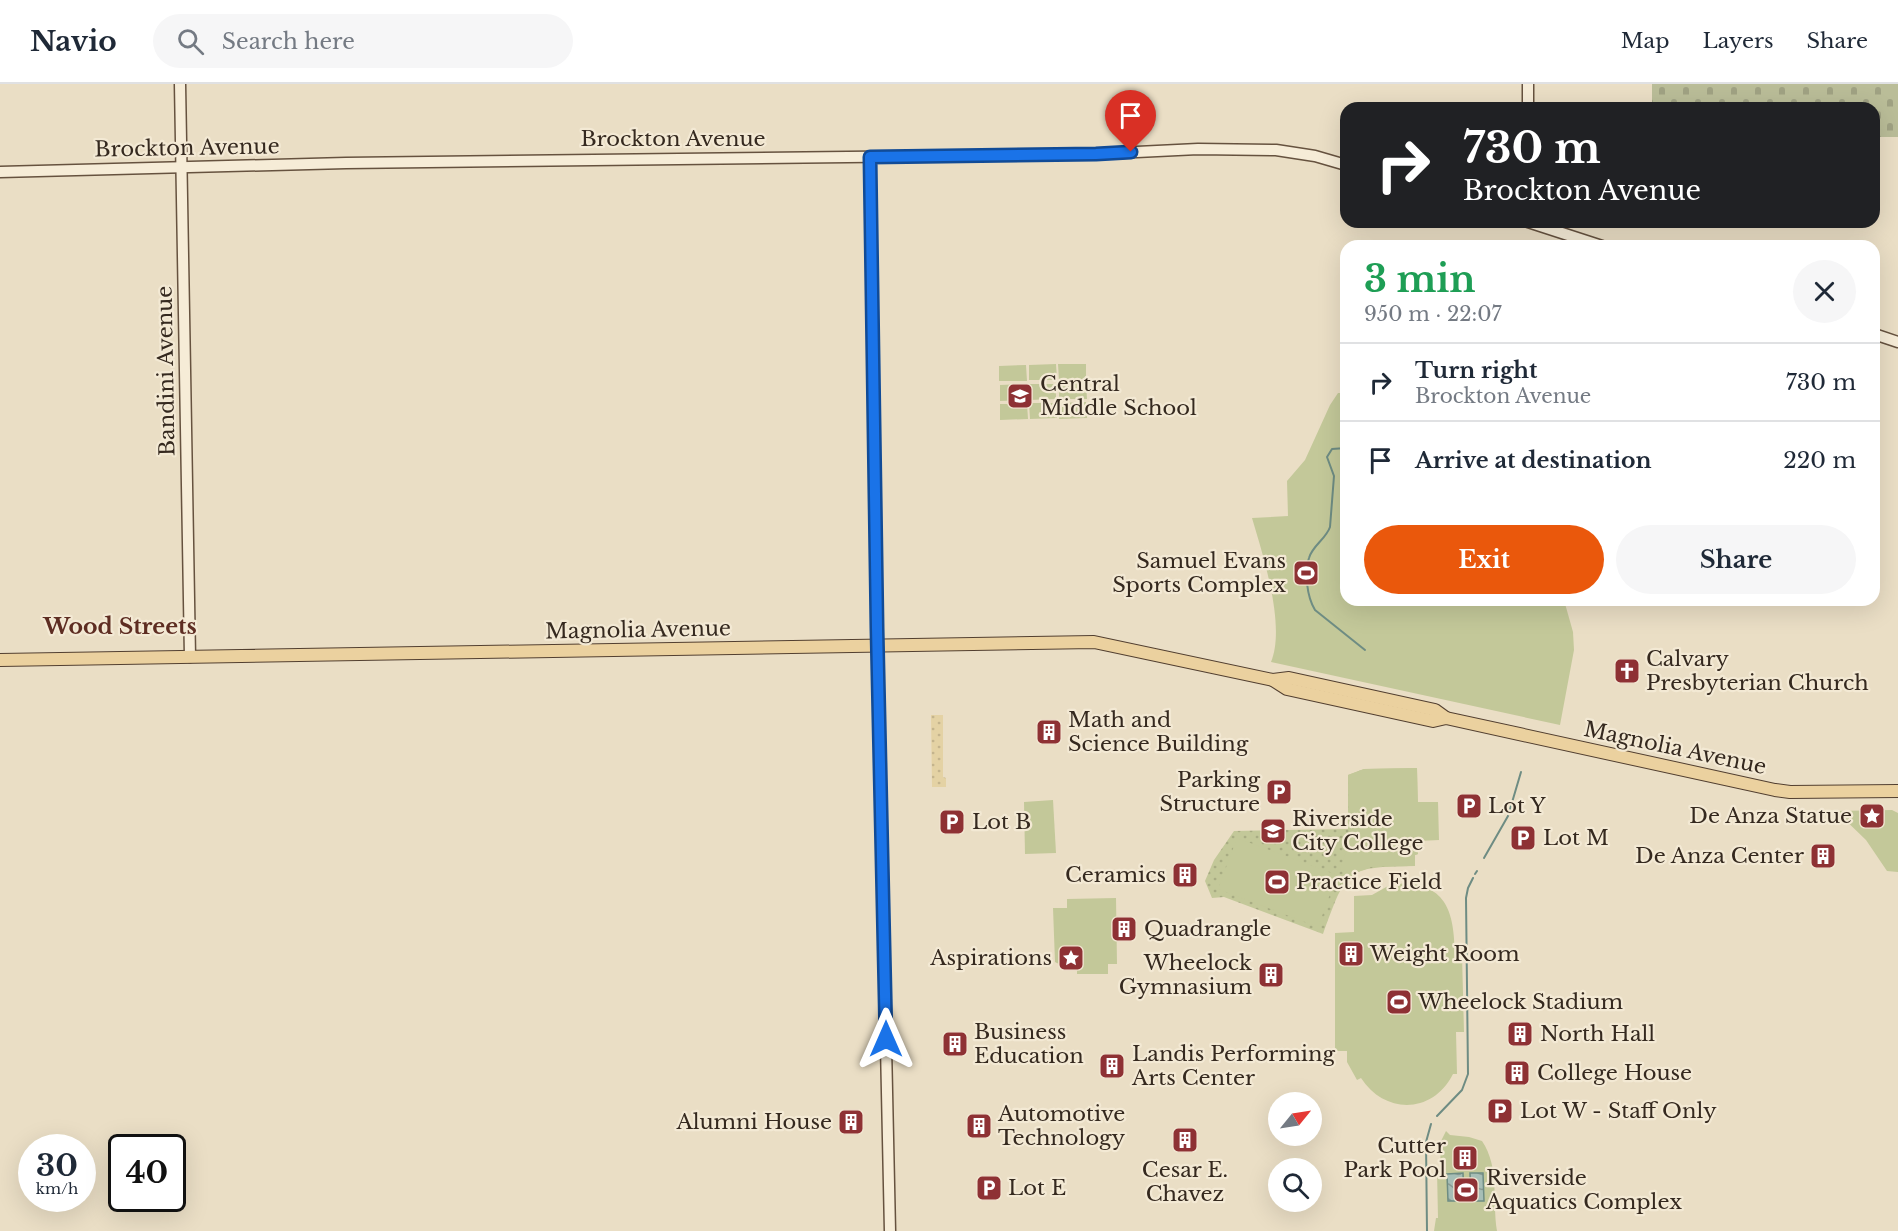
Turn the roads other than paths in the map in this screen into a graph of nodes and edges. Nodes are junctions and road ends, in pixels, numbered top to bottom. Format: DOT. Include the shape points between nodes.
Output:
graph roads {
  1 [pos="180,84"];
  2 [pos="1528,84"];
  3 [pos="1528,102"];
  4 [pos="870,157"];
  5 [pos="1340,163"];
  6 [pos="183,167"];
  7 [pos="0,171"];
  8 [pos="1546,228"];
  9 [pos="1584,240"];
  10 [pos="1880,336"];
  11 [pos="1898,342"];
  12 [pos="878,645"];
  13 [pos="190,657"];
  14 [pos="0,660"];
  15 [pos="1898,791"];
  16 [pos="889,1228"];
  1 -- 6 [label="street, Bandini Avenue"];
  2 -- 3 [label="street"];
  4 -- 5 [label="street, Brockton Avenue" via="1209,149 1293,152"];
  4 -- 6 [label="street, Brockton Avenue"];
  4 -- 12 [label="street"];
  6 -- 7 [label="street, Brockton Avenue"];
  6 -- 13 [label="street, Bandini Avenue"];
  8 -- 9 [label="street"];
  10 -- 11 [label="street"];
  12 -- 13 [label="main road, Magnolia Avenue"];
  12 -- 15 [label="main road, Magnolia Avenue" via="1094,642 1274,680 1287,689 1433,721 1446,718 1775,790"];
  12 -- 16 [label="street"];
  13 -- 14 [label="main road, Magnolia Avenue"];
}
